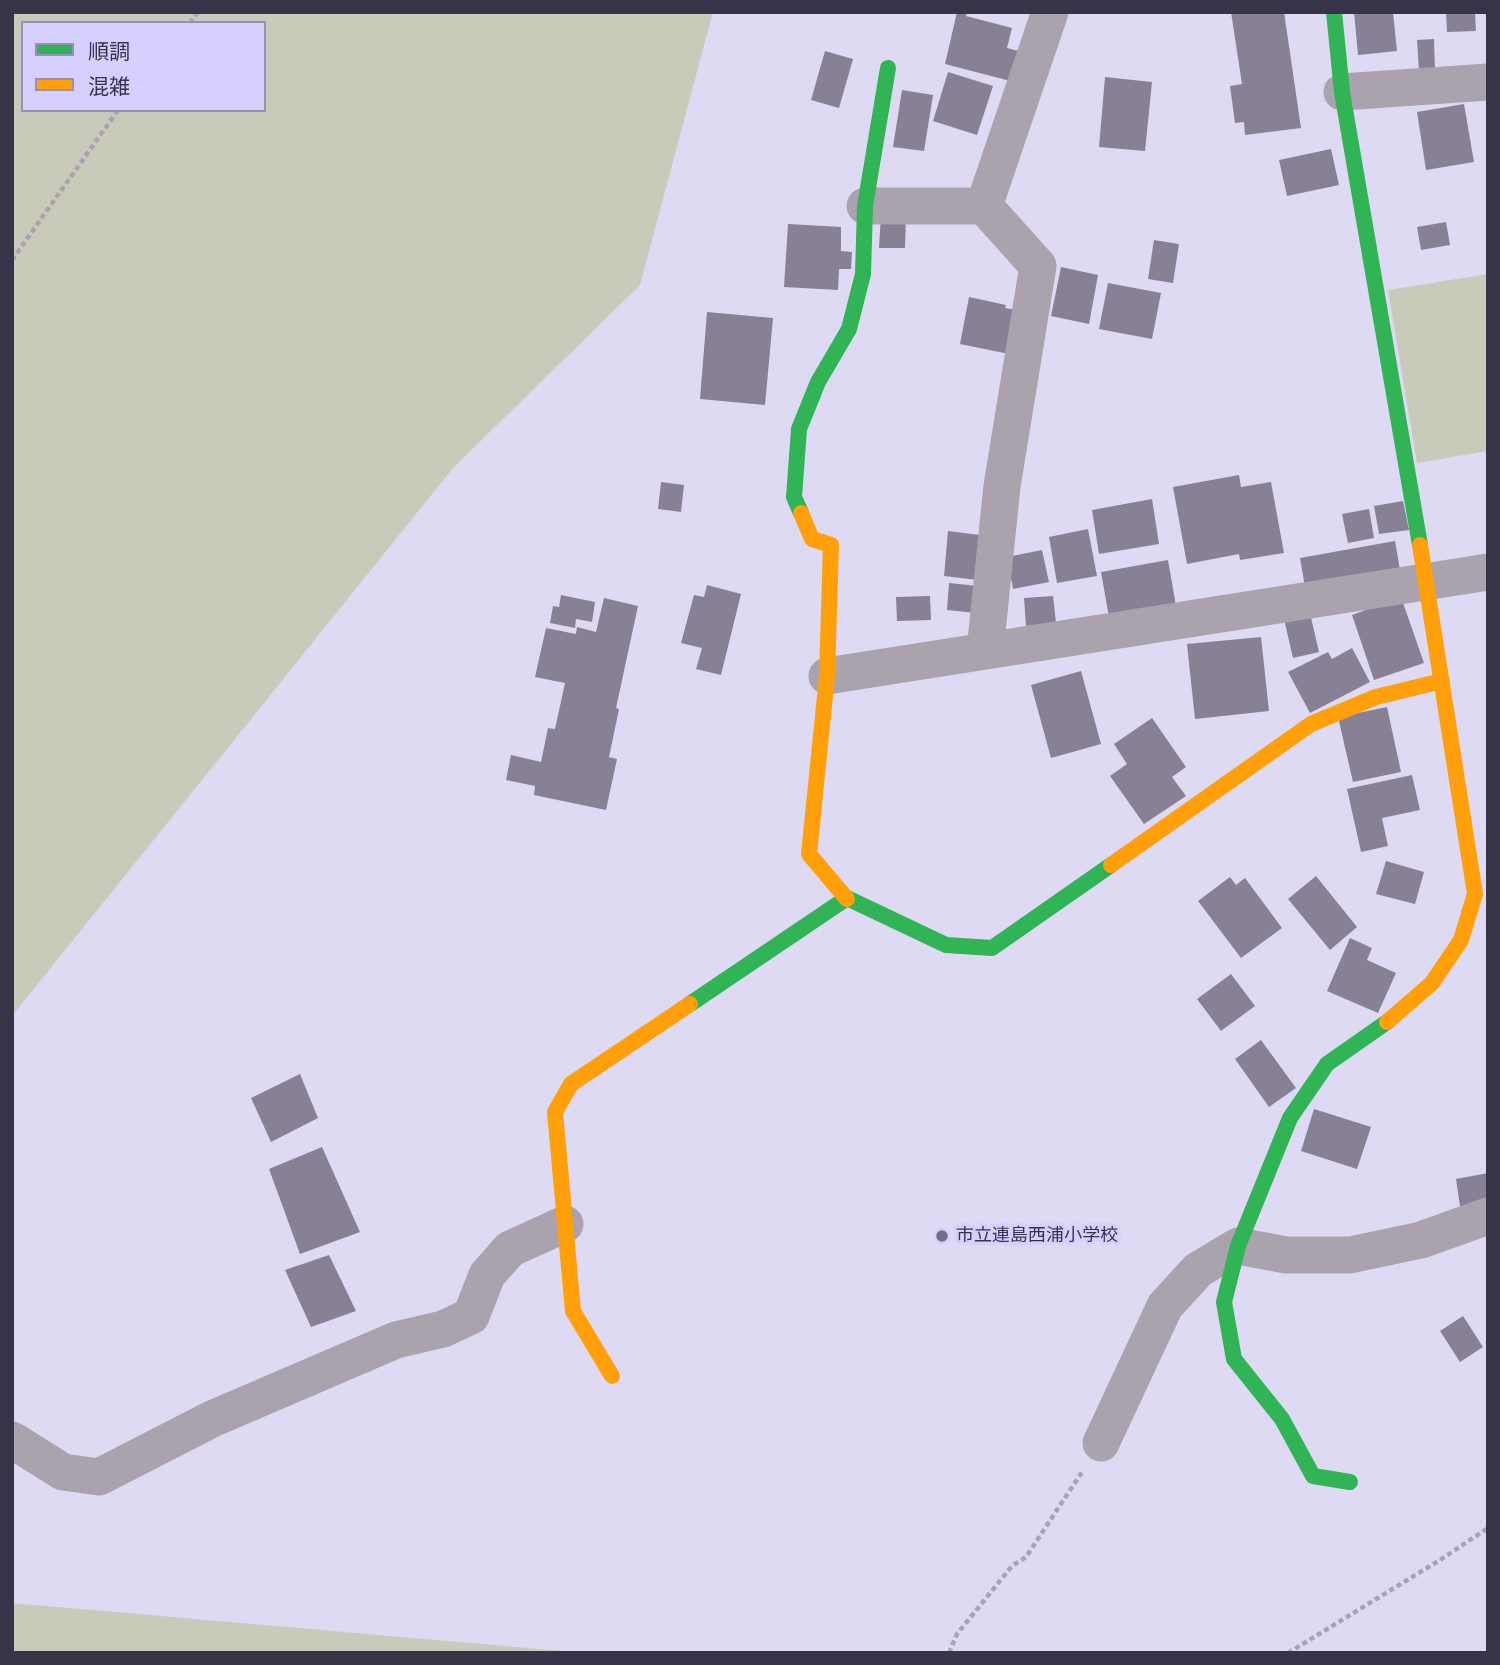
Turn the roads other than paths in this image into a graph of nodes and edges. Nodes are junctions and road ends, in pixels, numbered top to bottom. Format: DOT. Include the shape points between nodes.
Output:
graph roads {
  1 [pos="1050,12"];
  2 [pos="1334,12"];
  3 [pos="888,68"];
  4 [pos="1488,82"];
  5 [pos="1342,92"];
  6 [pos="865,206"];
  7 [pos="984,206"];
  8 [pos="1488,572"];
  9 [pos="1426,582"];
  10 [pos="985,651"];
  11 [pos="827,676"];
  12 [pos="1442,681"];
  13 [pos="1481,896"];
  14 [pos="847,898"];
  15 [pos="1488,1216"];
  16 [pos="565,1224"];
  17 [pos="1238,1246"];
  18 [pos="612,1376"];
  19 [pos="12,1440"];
  20 [pos="1101,1443"];
  21 [pos="1350,1482"];
  1 -- 7 [label="street"];
  2 -- 5 [label="street"];
  3 -- 6 [label="street"];
  4 -- 5 [label="street"];
  5 -- 9 [label="street"];
  6 -- 7 [label="street"];
  6 -- 11 [label="street" via="863,274 849,329 818,382 799,429 794,496 812,539 831,545"];
  7 -- 10 [label="street" via="1038,266 1002,486"];
  8 -- 9 [label="street"];
  9 -- 10 [label="street"];
  9 -- 12 [label="street"];
  10 -- 11 [label="street"];
  11 -- 14 [label="street" via="809,855"];
  12 -- 13 [label="street"];
  12 -- 14 [label="street" via="1376,697 1311,724 992,948 946,945"];
  13 -- 17 [label="street" via="1461,940 1432,983 1394,1017 1327,1064 1290,1118"];
  14 -- 16 [label="street" via="571,1084 555,1112"];
  15 -- 17 [label="street" via="1420,1240 1350,1255 1286,1255"];
  16 -- 18 [label="street" via="573,1311"];
  16 -- 19 [label="street" via="510,1249 487,1275 471,1317 396,1340 212,1419 99,1477 63,1472"];
  17 -- 20 [label="street" via="1198,1270 1165,1306"];
  17 -- 21 [label="street" via="1224,1302 1234,1359 1282,1419 1312,1476"];
}
